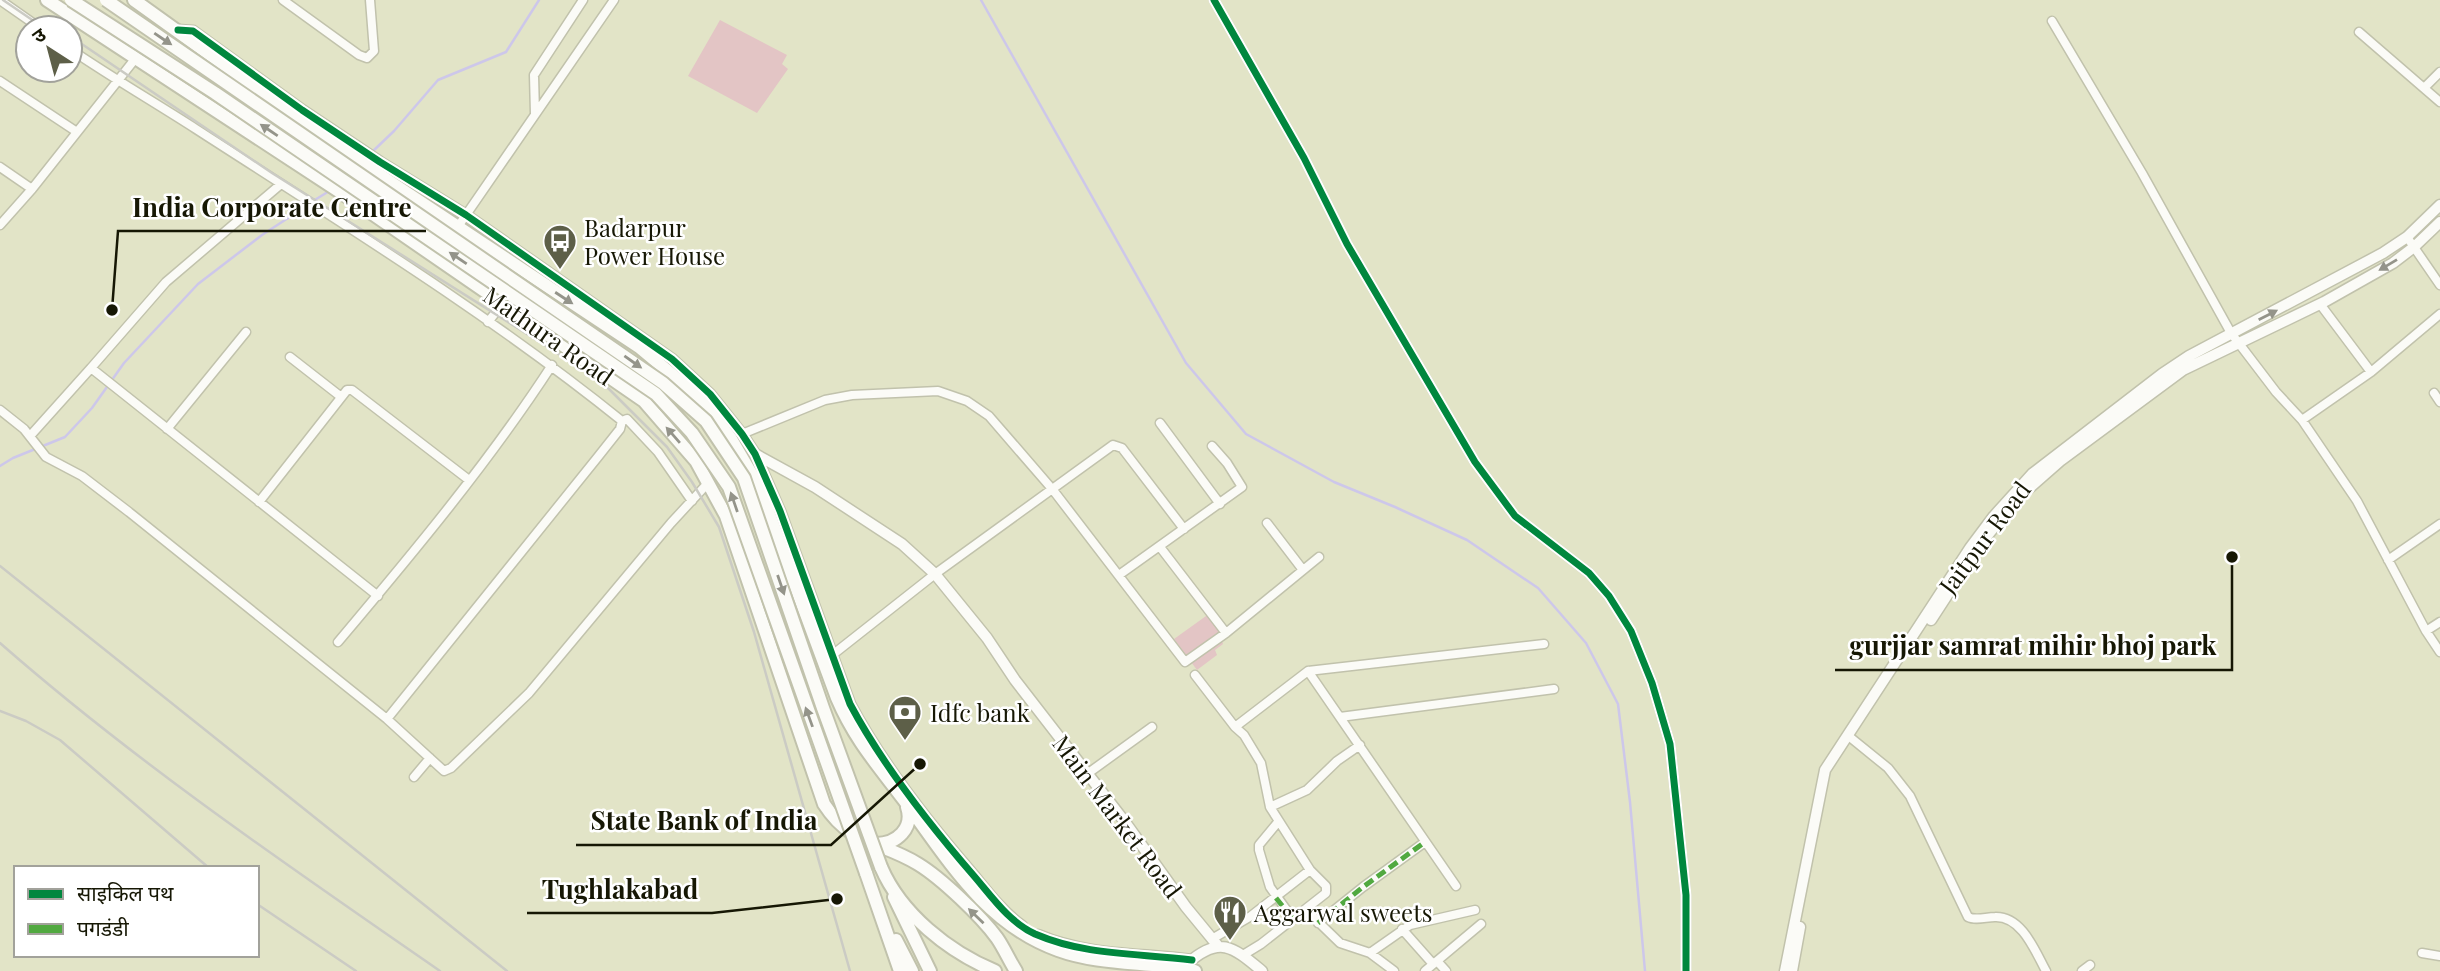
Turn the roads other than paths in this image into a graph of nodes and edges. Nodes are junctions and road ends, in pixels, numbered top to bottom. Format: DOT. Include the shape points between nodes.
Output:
graph roads {
  1 [pos="0,0"];
  2 [pos="47,0"];
  3 [pos="71,0"];
  4 [pos="106,0"];
  5 [pos="134,0"];
  6 [pos="283,0"];
  7 [pos="370,0"];
  8 [pos="583,0"];
  9 [pos="614,0"];
  10 [pos="1214,0"];
  11 [pos="20,14"];
  12 [pos="2052,21"];
  13 [pos="2359,33"];
  14 [pos="84,59"];
  15 [pos="135,59"];
  16 [pos="2440,72"];
  17 [pos="0,80"];
  18 [pos="117,82"];
  19 [pos="2424,88"];
  20 [pos="2440,102"];
  21 [pos="535,114"];
  22 [pos="77,132"];
  23 [pos="361,158"];
  24 [pos="0,167"];
  25 [pos="281,184"];
  26 [pos="32,189"];
  27 [pos="419,201"];
  28 [pos="2440,205"];
  29 [pos="466,215"];
  30 [pos="2440,222"];
  31 [pos="0,225"];
  32 [pos="457,228"];
  33 [pos="396,230"];
  34 [pos="2407,237"];
  35 [pos="2414,247"];
  36 [pos="533,270"];
  37 [pos="2437,273"];
  38 [pos="2440,285"];
  39 [pos="503,303"];
  40 [pos="2320,304"];
  41 [pos="2440,314"];
  42 [pos="488,321"];
  43 [pos="246,332"];
  44 [pos="2234,338"];
  45 [pos="290,357"];
  46 [pos="552,366"];
  47 [pos="94,371"];
  48 [pos="2371,372"];
  49 [pos="2434,393"];
  50 [pos="340,396"];
  51 [pos="2440,402"];
  52 [pos="0,410"];
  53 [pos="2302,420"];
  54 [pos="622,421"];
  55 [pos="1160,423"];
  56 [pos="167,429"];
  57 [pos="30,436"];
  58 [pos="738,439"];
  59 [pos="1212,446"];
  60 [pos="755,454"];
  61 [pos="469,480"];
  62 [pos="708,483"];
  63 [pos="1053,490"];
  64 [pos="692,500"];
  65 [pos="260,502"];
  66 [pos="1220,503"];
  67 [pos="1267,523"];
  68 [pos="2440,524"];
  69 [pos="1184,529"];
  70 [pos="1160,547"];
  71 [pos="1319,557"];
  72 [pos="2388,560"];
  73 [pos="1303,570"];
  74 [pos="935,574"];
  75 [pos="1118,575"];
  76 [pos="378,596"];
  77 [pos="2440,622"];
  78 [pos="2426,631"];
  79 [pos="1226,633"];
  80 [pos="338,642"];
  81 [pos="1544,644"];
  82 [pos="2440,652"];
  83 [pos="831,656"];
  84 [pos="1308,671"];
  85 [pos="1195,675"];
  86 [pos="1554,689"];
  87 [pos="1340,717"];
  88 [pos="387,719"];
  89 [pos="1152,727"];
  90 [pos="1235,727"];
  91 [pos="852,731"];
  92 [pos="1851,738"];
  93 [pos="1360,746"];
  94 [pos="806,750"];
  95 [pos="430,758"];
  96 [pos="1087,774"];
  97 [pos="414,777"];
  98 [pos="904,800"];
  99 [pos="1270,807"];
  100 [pos="1278,822"];
  101 [pos="1425,842"];
  102 [pos="868,843"];
  103 [pos="1310,870"];
  104 [pos="884,874"];
  105 [pos="1456,887"];
  106 [pos="873,893"];
  107 [pos="1276,898"];
  108 [pos="1306,910"];
  109 [pos="1475,910"];
  110 [pos="1293,919"];
  111 [pos="1318,923"];
  112 [pos="1481,924"];
  113 [pos="1402,929"];
  114 [pos="1215,942"];
  115 [pos="1370,953"];
  116 [pos="2422,953"];
  117 [pos="1243,956"];
  118 [pos="2440,957"];
  119 [pos="1435,962"];
  120 [pos="2090,965"];
  121 [pos="1190,966"];
  122 [pos="900,971"];
  123 [pos="912,971"];
  124 [pos="930,971"];
  125 [pos="996,971"];
  126 [pos="1016,971"];
  127 [pos="1262,971"];
  128 [pos="1394,971"];
  129 [pos="1425,971"];
  130 [pos="1446,971"];
  131 [pos="1686,971"];
  132 [pos="1785,971"];
  133 [pos="1793,971"];
  134 [pos="2046,971"];
  135 [pos="2082,971"];
  1 -- 11 [label="street"];
  2 -- 15 [label="main road, Mathura Road"];
  106 -- 3 [label="main road, Mathura Road, one-way, bridge" via="729,487 692,433 656,394"];
  4 -- 104 [label="main road, Mathura Road, one-way, bridge" via="652,375 706,421 744,478"];
  5 -- 23 [label="main road, Mathura Road"];
  6 -- 7 [label="street" via="367,58 374,51"];
  8 -- 21 [label="street" via="534,75"];
  9 -- 21 [label="street"];
  10 -- 131 [label="street" via="1347,244 1475,462 1515,516 1589,573 1631,631 1670,744 1686,895"];
  12 -- 44 [label="street"];
  13 -- 19 [label="street"];
  14 -- 18 [label="street"];
  15 -- 18 [label="street"];
  15 -- 33 [label="main road, Mathura Road"];
  16 -- 19 [label="street"];
  17 -- 22 [label="street"];
  18 -- 22 [label="street"];
  18 -- 25 [label="street"];
  19 -- 20 [label="street"];
  21 -- 29 [label="street"];
  22 -- 26 [label="street"];
  23 -- 27 [label="main road, Mathura Road"];
  23 -- 29 [label="street" via="380,162"];
  24 -- 26 [label="street"];
  25 -- 42 [label="street"];
  25 -- 47 [label="street" via="166,282"];
  26 -- 31 [label="street"];
  27 -- 32 [label="main road, Mathura Road"];
  27 -- 33 [label="main road"];
  28 -- 34 [label="street, Jaitpur Road"];
  29 -- 32 [label="street"];
  29 -- 36 [label="street"];
  30 -- 35 [label="street, Jaitpur Road"];
  32 -- 36 [label="main road, Mathura Road"];
  33 -- 39 [label="main road, Mathura Road"];
  34 -- 35 [label="street"];
  44 -- 34 [label="street, Jaitpur Road, one-way"];
  35 -- 37 [label="street"];
  35 -- 40 [label="street, Jaitpur Road, one-way"];
  36 -- 39 [label="main road"];
  36 -- 58 [label="main road, Mathura Road, one-way" via="639,347 699,397"];
  37 -- 38 [label="street"];
  39 -- 42 [label="street"];
  62 -- 39 [label="main road, Mathura Road, one-way" via="696,461 644,401"];
  40 -- 44 [label="street, Jaitpur Road"];
  40 -- 48 [label="street"];
  41 -- 48 [label="street"];
  42 -- 46 [label="street"];
  43 -- 56 [label="street"];
  44 -- 53 [label="street"];
  44 -- 92 [label="street, Jaitpur Road" via="2183,370 2033,482 1981,543"];
  44 -- 132 [label="street, Jaitpur Road" via="2161,374 2032,474 1976,540 1825,770"];
  45 -- 50 [label="street"];
  46 -- 54 [label="street"];
  46 -- 61 [label="street"];
  47 -- 56 [label="street"];
  47 -- 57 [label="street"];
  48 -- 53 [label="street"];
  49 -- 51 [label="street"];
  50 -- 61 [label="street" via="352,390"];
  50 -- 65 [label="street"];
  52 -- 57 [label="street"];
  53 -- 72 [label="street" via="2357,501"];
  54 -- 64 [label="street" via="626,419 658,452"];
  54 -- 88 [label="street"];
  55 -- 66 [label="street"];
  56 -- 65 [label="street"];
  57 -- 88 [label="street" via="50,460 90,482"];
  58 -- 60 [label="street, Main Market Road"];
  58 -- 63 [label="street" via="825,400 938,391 979,408"];
  58 -- 91 [label="main road, Mathura Road"];
  59 -- 66 [label="street" via="1242,485"];
  60 -- 74 [label="street, Main Market Road" via="902,544"];
  60 -- 83 [label="street" via="785,523"];
  61 -- 76 [label="street"];
  62 -- 64 [label="street"];
  62 -- 94 [label="main road, Mathura Road" via="726,516"];
  63 -- 69 [label="street" via="1108,447 1118,446"];
  63 -- 74 [label="street"];
  63 -- 75 [label="street"];
  64 -- 95 [label="street" via="529,693 451,768 440,770"];
  65 -- 76 [label="street"];
  66 -- 69 [label="street"];
  67 -- 73 [label="street"];
  68 -- 72 [label="street"];
  69 -- 70 [label="street"];
  70 -- 75 [label="street"];
  70 -- 79 [label="street"];
  71 -- 73 [label="street"];
  72 -- 78 [label="street"];
  73 -- 79 [label="street"];
  74 -- 83 [label="street"];
  74 -- 96 [label="street, Main Market Road"];
  75 -- 79 [label="street" via="1185,662"];
  76 -- 80 [label="street"];
  77 -- 78 [label="street"];
  78 -- 82 [label="street"];
  81 -- 84 [label="street"];
  83 -- 121 [label="street" via="849,704 878,752 949,847 1016,922 1068,946"];
  84 -- 87 [label="street"];
  84 -- 90 [label="street"];
  85 -- 90 [label="street"];
  86 -- 87 [label="street"];
  87 -- 93 [label="street"];
  88 -- 95 [label="street"];
  89 -- 96 [label="street"];
  90 -- 99 [label="street" via="1261,762"];
  91 -- 94 [label="main road"];
  91 -- 98 [label="main road, Mathura Road"];
  92 -- 133 [label="street, Jaitpur Road" via="1825,787"];
  92 -- 134 [label="street" via="1888,768 1910,796 1968,916 2012,920"];
  93 -- 99 [label="street" via="1307,790"];
  93 -- 101 [label="street"];
  94 -- 102 [label="main road, Mathura Road" via="824,804 842,828"];
  95 -- 97 [label="street"];
  96 -- 114 [label="street, Main Market Road"];
  98 -- 102 [label="main road" via="909,819 902,834 886,844"];
  98 -- 121 [label="main road, Mathura Road" via="977,897 1020,932 1072,955"];
  99 -- 100 [label="street"];
  100 -- 103 [label="street"];
  100 -- 107 [label="street" via="1259,847"];
  101 -- 105 [label="street"];
  101 -- 111 [label="street"];
  126 -- 102 [label="main road, Mathura Road, one-way" via="996,936 930,872"];
  103 -- 107 [label="street"];
  103 -- 108 [label="street" via="1328,890"];
  104 -- 124 [label="main road"];
  104 -- 125 [label="main road, Mathura Road" via="929,930"];
  106 -- 122 [label="main road, Mathura Road"];
  106 -- 123 [label="main road"];
  107 -- 110 [label="street"];
  107 -- 114 [label="street"];
  108 -- 110 [label="street"];
  108 -- 111 [label="street"];
  109 -- 113 [label="street"];
  110 -- 117 [label="street"];
  111 -- 115 [label="street" via="1340,943"];
  112 -- 119 [label="street"];
  113 -- 115 [label="street"];
  113 -- 119 [label="street"];
  114 -- 117 [label="street"];
  114 -- 121 [label="street"];
  115 -- 128 [label="street"];
  116 -- 118 [label="street"];
  117 -- 127 [label="street"];
  119 -- 129 [label="street"];
  119 -- 130 [label="street"];
  120 -- 135 [label="street"];
}
